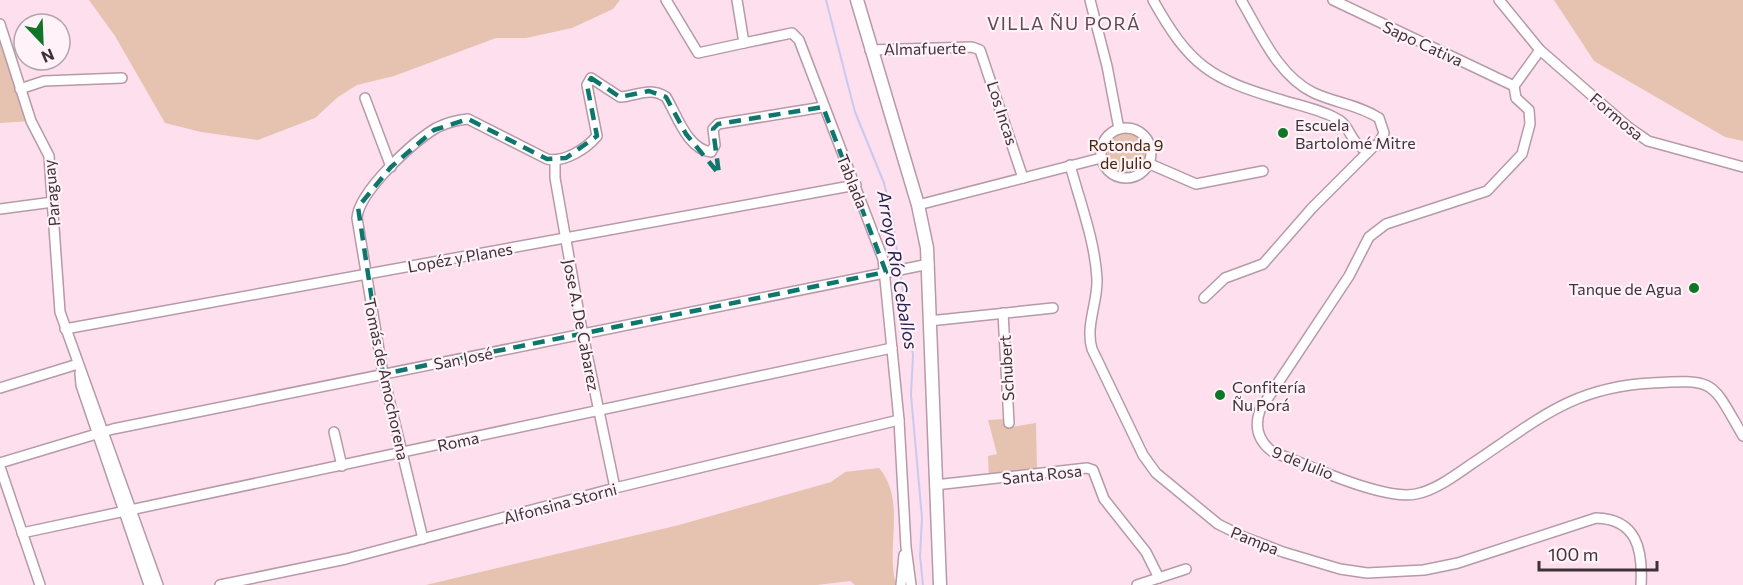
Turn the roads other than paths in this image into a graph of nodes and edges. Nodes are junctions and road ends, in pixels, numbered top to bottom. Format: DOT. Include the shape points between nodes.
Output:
graph roads {
  1 [pos="666,0"];
  2 [pos="737,0"];
  3 [pos="857,0"];
  4 [pos="1090,0"];
  5 [pos="1153,0"];
  6 [pos="1241,0"];
  7 [pos="1333,0"];
  8 [pos="1499,0"];
  9 [pos="0,24"];
  10 [pos="744,43"];
  11 [pos="870,50"];
  12 [pos="980,50"];
  13 [pos="1540,50"];
  14 [pos="122,78"];
  15 [pos="1514,86"];
  16 [pos="21,89"];
  17 [pos="365,98"];
  18 [pos="824,107"];
  19 [pos="1119,129"];
  20 [pos="1373,147"];
  21 [pos="1101,158"];
  22 [pos="555,161"];
  23 [pos="1150,164"];
  24 [pos="1070,165"];
  25 [pos="391,167"];
  26 [pos="1743,167"];
  27 [pos="1263,171"];
  28 [pos="1023,178"];
  29 [pos="856,185"];
  30 [pos="53,202"];
  31 [pos="918,205"];
  32 [pos="0,209"];
  33 [pos="565,238"];
  34 [pos="929,264"];
  35 [pos="888,272"];
  36 [pos="366,275"];
  37 [pos="1204,298"];
  38 [pos="1053,308"];
  39 [pos="1003,313"];
  40 [pos="929,321"];
  41 [pos="65,329"];
  42 [pos="583,334"];
  43 [pos="892,348"];
  44 [pos="79,366"];
  45 [pos="383,374"];
  46 [pos="0,388"];
  47 [pos="599,411"];
  48 [pos="899,420"];
  49 [pos="1009,423"];
  50 [pos="334,432"];
  51 [pos="101,433"];
  52 [pos="1743,436"];
  53 [pos="403,454"];
  54 [pos="0,465"];
  55 [pos="342,466"];
  56 [pos="935,485"];
  57 [pos="615,488"];
  58 [pos="128,510"];
  59 [pos="22,533"];
  60 [pos="423,539"];
  61 [pos="906,547"];
  62 [pos="1186,569"];
  63 [pos="1159,578"];
  64 [pos="40,585"];
  65 [pos="149,585"];
  66 [pos="158,585"];
  67 [pos="220,585"];
  68 [pos="901,585"];
  69 [pos="911,585"];
  70 [pos="940,585"];
  71 [pos="1137,585"];
  72 [pos="1641,585"];
  1 -- 10 [label="street" via="698,52"];
  2 -- 10 [label="street"];
  3 -- 11 [label="main road"];
  4 -- 19 [label="street"];
  5 -- 20 [label="street" via="1174,37 1207,71 1248,90 1339,119 1356,144"];
  6 -- 20 [label="street" via="1285,71 1314,93 1379,118 1384,133"];
  7 -- 15 [label="street, Sapo Cativa"];
  8 -- 13 [label="street"];
  9 -- 16 [label="street, Paraguay"];
  10 -- 18 [label="street, Tablada" via="796,34"];
  11 -- 12 [label="street, Almafuerte"];
  11 -- 31 [label="main road"];
  12 -- 28 [label="street, Los Incas"];
  13 -- 15 [label="street"];
  13 -- 26 [label="street, Formosa" via="1648,141"];
  14 -- 16 [label="street" via="44,81"];
  15 -- 52 [label="street, 9 de Julio" via="1516,98 1529,110 1530,124 1522,154 1487,190 1386,224 1369,237 1349,276 1260,410 1256,421 1263,444 1273,452 1384,492 1416,494 1462,471 1556,408 1587,393 1631,384 1693,381 1705,382 1714,391"];
  16 -- 30 [label="street, Paraguay" via="31,122 49,156"];
  17 -- 25 [label="street"];
  18 -- 22 [label="street" via="718,124 713,129 715,145 711,152 693,142 660,92 620,97 591,78 587,85 597,136 566,158"];
  18 -- 29 [label="street, Tablada"];
  19 -- 21 [label="street" via="1106,138"];
  19 -- 23 [label="street" via="1143,133 1152,147"];
  20 -- 37 [label="street" via="1263,264 1225,278"];
  21 -- 23 [label="street" via="1110,173 1124,179 1140,175"];
  21 -- 24 [label="street"];
  22 -- 25 [label="street" via="468,119 434,129"];
  22 -- 33 [label="street, Jose A. De Cabarez"];
  23 -- 27 [label="street" via="1196,184"];
  24 -- 28 [label="street"];
  24 -- 72 [label="street, Pampa" via="1096,264 1092,349 1148,465 1218,524 1283,552 1367,573 1424,570 1458,563 1557,529 1611,518 1632,534 1639,548"];
  25 -- 36 [label="street, Tomás de Amochorena" via="358,207"];
  28 -- 31 [label="street"];
  29 -- 33 [label="street, Lopéz y Planes"];
  29 -- 35 [label="street, Tablada"];
  30 -- 32 [label="street"];
  30 -- 41 [label="street, Paraguay" via="57,302"];
  31 -- 34 [label="main road"];
  33 -- 36 [label="street, Lopéz y Planes"];
  33 -- 42 [label="street, Jose A. De Cabarez"];
  34 -- 35 [label="street, San José"];
  34 -- 40 [label="main road"];
  35 -- 42 [label="street, San José"];
  35 -- 43 [label="street, Tablada"];
  36 -- 41 [label="street, Lopéz y Planes"];
  36 -- 45 [label="street, Tomás de Amochorena"];
  38 -- 39 [label="street"];
  39 -- 40 [label="street"];
  39 -- 49 [label="street, Schubert"];
  40 -- 56 [label="main road"];
  41 -- 44 [label="street, Paraguay"];
  42 -- 45 [label="street, San José"];
  42 -- 47 [label="street, Jose A. De Cabarez"];
  43 -- 47 [label="street, Roma"];
  43 -- 48 [label="street, Tablada"];
  44 -- 46 [label="street"];
  44 -- 51 [label="street, Paraguay" via="81,386"];
  45 -- 51 [label="street, San José"];
  45 -- 53 [label="street, Tomás de Amochorena"];
  47 -- 53 [label="street, Roma"];
  47 -- 57 [label="street, Jose A. De Cabarez"];
  48 -- 57 [label="street, Alfonsina Storni"];
  48 -- 61 [label="street, Tablada"];
  50 -- 55 [label="street"];
  51 -- 54 [label="street, San José"];
  51 -- 58 [label="street, Paraguay"];
  53 -- 55 [label="street, Roma"];
  53 -- 60 [label="street, Tomás de Amochorena"];
  54 -- 59 [label="street"];
  55 -- 58 [label="street, Roma"];
  56 -- 63 [label="street, Santa Rosa" via="1093,470 1107,504 1143,547"];
  56 -- 70 [label="main road"];
  57 -- 60 [label="street, Alfonsina Storni"];
  58 -- 59 [label="street, Roma"];
  58 -- 65 [label="street, Paraguay"];
  58 -- 66 [label="street, Paraguay"];
  59 -- 64 [label="street"];
  60 -- 67 [label="street, Alfonsina Storni"];
  61 -- 68 [label="street, Tablada"];
  61 -- 69 [label="street, Tablada"];
  62 -- 63 [label="street"];
  63 -- 71 [label="street"];
}
